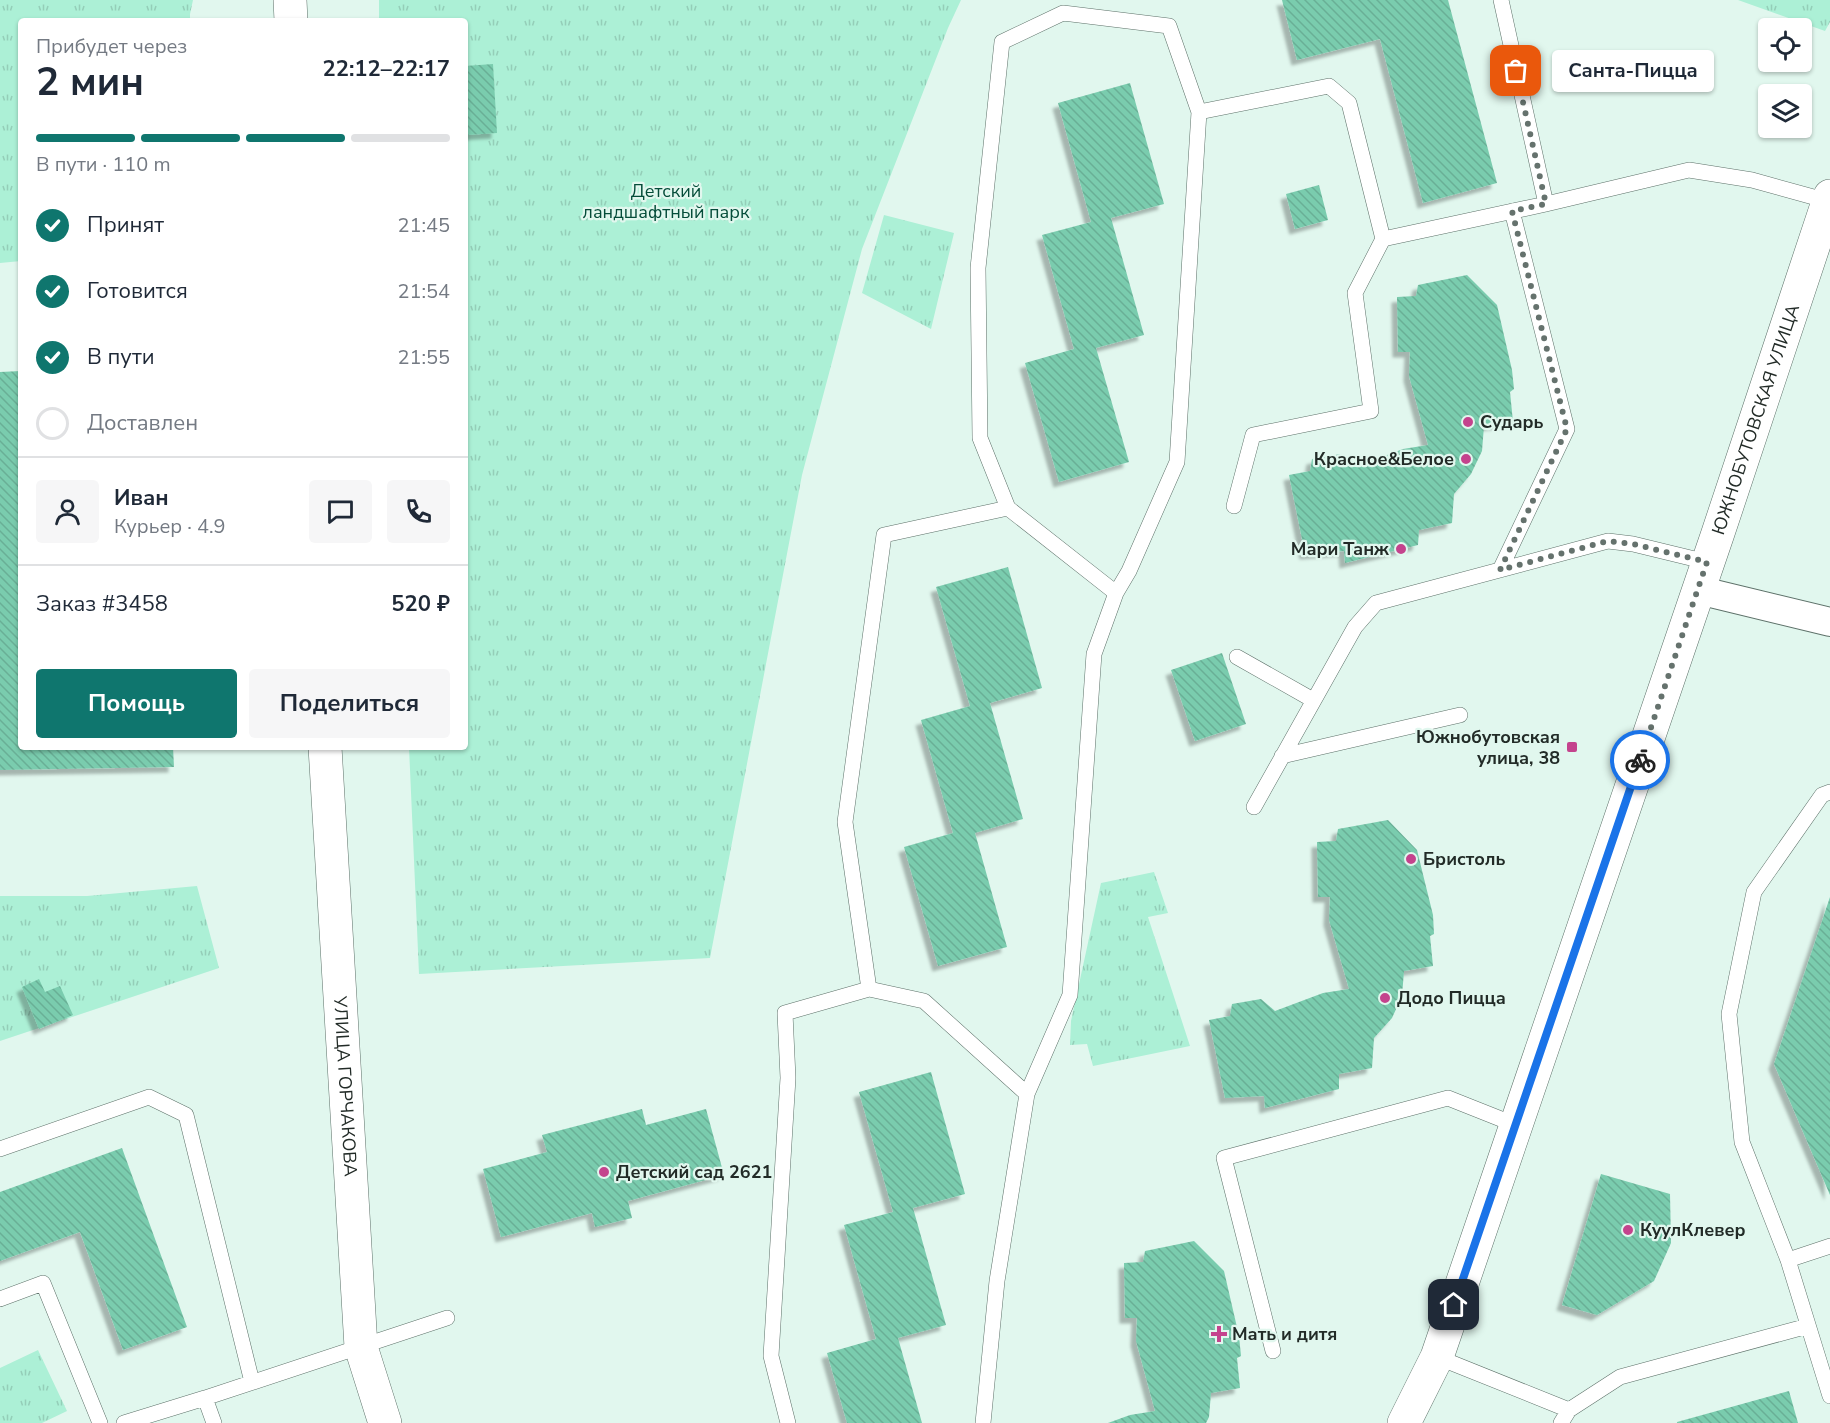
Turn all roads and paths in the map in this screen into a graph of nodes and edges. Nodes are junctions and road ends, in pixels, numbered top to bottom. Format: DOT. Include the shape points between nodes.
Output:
graph roads {
  1 [pos="290,0"];
  2 [pos="1501,0"];
  3 [pos="291,18"];
  4 [pos="1199,111"];
  5 [pos="1829,199"];
  6 [pos="1546,204"];
  7 [pos="1512,211"];
  8 [pos="1383,239"];
  9 [pos="1234,506"];
  10 [pos="1008,508"];
  11 [pos="1500,570"];
  12 [pos="1703,576"];
  13 [pos="1116,592"];
  14 [pos="1830,622"];
  15 [pos="1237,657"];
  16 [pos="1313,700"];
  17 [pos="1460,715"];
  18 [pos="325,750"];
  19 [pos="1282,756"];
  20 [pos="1830,792"];
  21 [pos="1254,807"];
  22 [pos="869,989"];
  23 [pos="1027,1094"];
  24 [pos="1516,1125"];
  25 [pos="0,1149"];
  26 [pos="1830,1246"];
  27 [pos="1788,1260"];
  28 [pos="0,1299"];
  29 [pos="447,1318"];
  30 [pos="1808,1326"];
  31 [pos="361,1347"];
  32 [pos="1273,1351"];
  33 [pos="1437,1357"];
  34 [pos="252,1382"];
  35 [pos="1830,1396"];
  36 [pos="205,1398"];
  37 [pos="1565,1416"];
  38 [pos="100,1423"];
  39 [pos="124,1423"];
  40 [pos="214,1423"];
  41 [pos="385,1423"];
  42 [pos="788,1423"];
  43 [pos="983,1423"];
  44 [pos="1404,1423"];
  1 -- 3 [label="street"];
  2 -- 6 [label="lane"];
  4 -- 8 [label="lane" via="1329,86 1349,103"];
  4 -- 10 [label="lane" via="1169,26 1063,13 1002,42 978,268 980,438"];
  4 -- 13 [label="lane" via="1177,462"];
  5 -- 6 [label="lane" via="1689,170"];
  5 -- 12 [label="street, ЮЖНОБУТОВСКАЯ УЛИЦА"];
  6 -- 7 [label="lane"];
  7 -- 8 [label="lane"];
  7 -- 11 [label="lane" via="1567,429"];
  8 -- 9 [label="lane" via="1355,293 1371,411 1253,435"];
  10 -- 13 [label="lane"];
  10 -- 22 [label="lane" via="884,535 845,822"];
  11 -- 12 [label="lane" via="1608,541 1633,544"];
  11 -- 16 [label="lane" via="1376,603 1354,627"];
  12 -- 14 [label="street"];
  12 -- 24 [label="street, ЮЖНОБУТОВСКАЯ УЛИЦА"];
  13 -- 23 [label="lane" via="1094,654 1070,995"];
  15 -- 16 [label="lane"];
  16 -- 19 [label="lane"];
  17 -- 19 [label="lane"];
  18 -- 31 [label="street, УЛИЦА ГОРЧАКОВА"];
  19 -- 21 [label="lane"];
  20 -- 27 [label="lane" via="1822,795 1754,892 1729,1014 1742,1142"];
  22 -- 23 [label="lane" via="924,1001"];
  22 -- 42 [label="lane" via="785,1013 788,1078 771,1356"];
  23 -- 43 [label="lane" via="997,1281"];
  24 -- 32 [label="lane" via="1448,1098 1224,1158"];
  24 -- 33 [label="street, ЮЖНОБУТОВСКАЯ УЛИЦА"];
  25 -- 34 [label="lane" via="149,1097 186,1115"];
  26 -- 27 [label="lane"];
  27 -- 30 [label="lane"];
  28 -- 38 [label="lane" via="43,1282"];
  29 -- 31 [label="lane"];
  30 -- 35 [label="lane"];
  30 -- 37 [label="lane" via="1620,1377"];
  31 -- 34 [label="lane"];
  31 -- 41 [label="street, УЛИЦА ГОРЧАКОВА"];
  33 -- 37 [label="lane"];
  33 -- 44 [label="street, ЮЖНОБУТОВСКАЯ УЛИЦА"];
  34 -- 36 [label="lane"];
  36 -- 39 [label="lane"];
  36 -- 40 [label="lane"];
}
